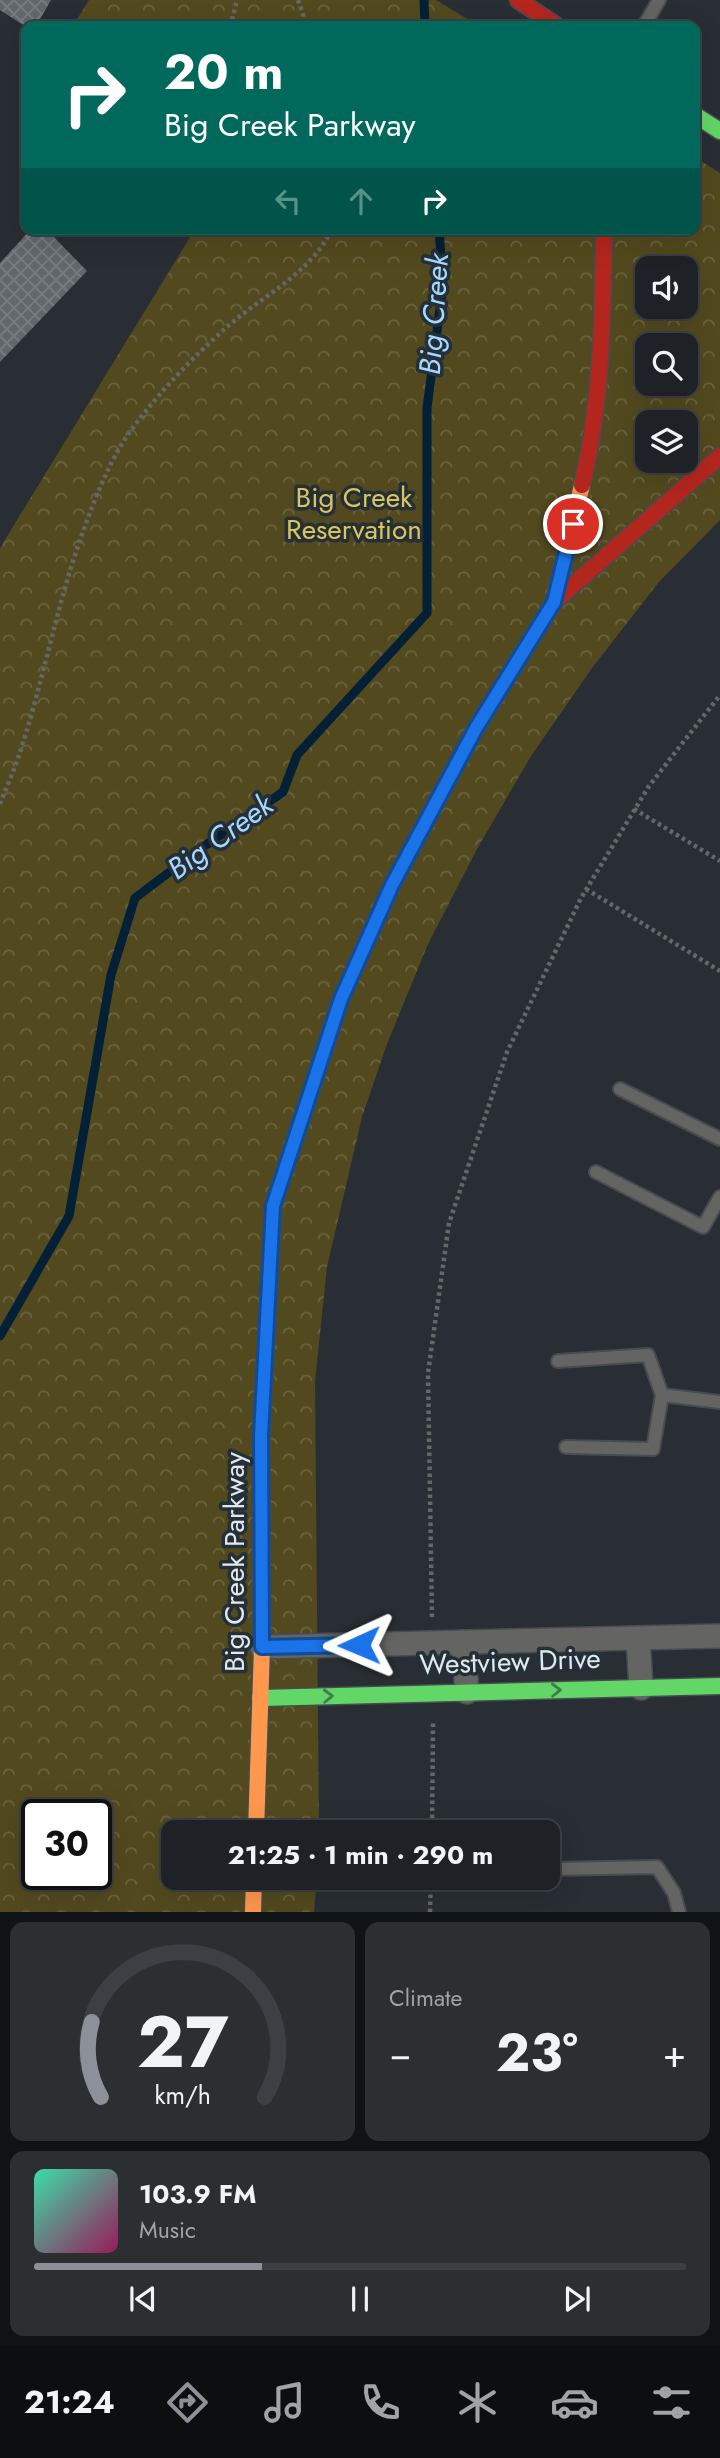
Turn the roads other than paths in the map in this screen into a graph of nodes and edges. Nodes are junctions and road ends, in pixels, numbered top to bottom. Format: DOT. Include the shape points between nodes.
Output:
graph roads {
  1 [pos="518,0"];
  2 [pos="659,0"];
  3 [pos="550,21"];
  4 [pos="646,21"];
  5 [pos="700,118"];
  6 [pos="720,131"];
  7 [pos="604,235"];
  8 [pos="720,456"];
  9 [pos="554,602"];
  10 [pos="620,1089"];
  11 [pos="720,1139"];
  12 [pos="596,1172"];
  13 [pos="720,1197"];
  14 [pos="558,1361"];
  15 [pos="662,1395"];
  16 [pos="720,1402"];
  17 [pos="566,1447"];
  18 [pos="720,1636"];
  19 [pos="638,1638"];
  20 [pos="463,1642"];
  21 [pos="262,1647"];
  22 [pos="720,1686"];
  23 [pos="641,1688"];
  24 [pos="467,1692"];
  25 [pos="260,1698"];
  26 [pos="256,1820"];
  27 [pos="560,1870"];
  28 [pos="254,1890"];
  29 [pos="253,1912"];
  30 [pos="679,1912"];
  1 -- 3 [label="street"];
  2 -- 4 [label="lane"];
  5 -- 6 [label="street"];
  7 -- 9 [label="street, Big Creek Parkway" via="603,334 591,446"];
  8 -- 9 [label="street, Big Creek Parkway"];
  9 -- 21 [label="street, Big Creek Parkway" via="476,728 392,885 341,999 273,1206 261,1435"];
  10 -- 11 [label="lane"];
  12 -- 13 [label="lane" via="703,1227"];
  14 -- 15 [label="lane" via="648,1355"];
  15 -- 16 [label="lane"];
  15 -- 17 [label="lane" via="653,1450"];
  18 -- 19 [label="street, Westview Drive"];
  19 -- 20 [label="street, Westview Drive"];
  19 -- 23 [label="street"];
  20 -- 21 [label="street, Westview Drive"];
  20 -- 24 [label="street"];
  21 -- 25 [label="street, Big Creek Parkway"];
  22 -- 23 [label="street, Westview Drive"];
  24 -- 23 [label="street, Westview Drive, one-way"];
  25 -- 24 [label="street, Westview Drive, one-way"];
  25 -- 26 [label="street, Big Creek Parkway"];
  27 -- 30 [label="lane" via="657,1867 674,1893"];
  28 -- 29 [label="street"];
}
